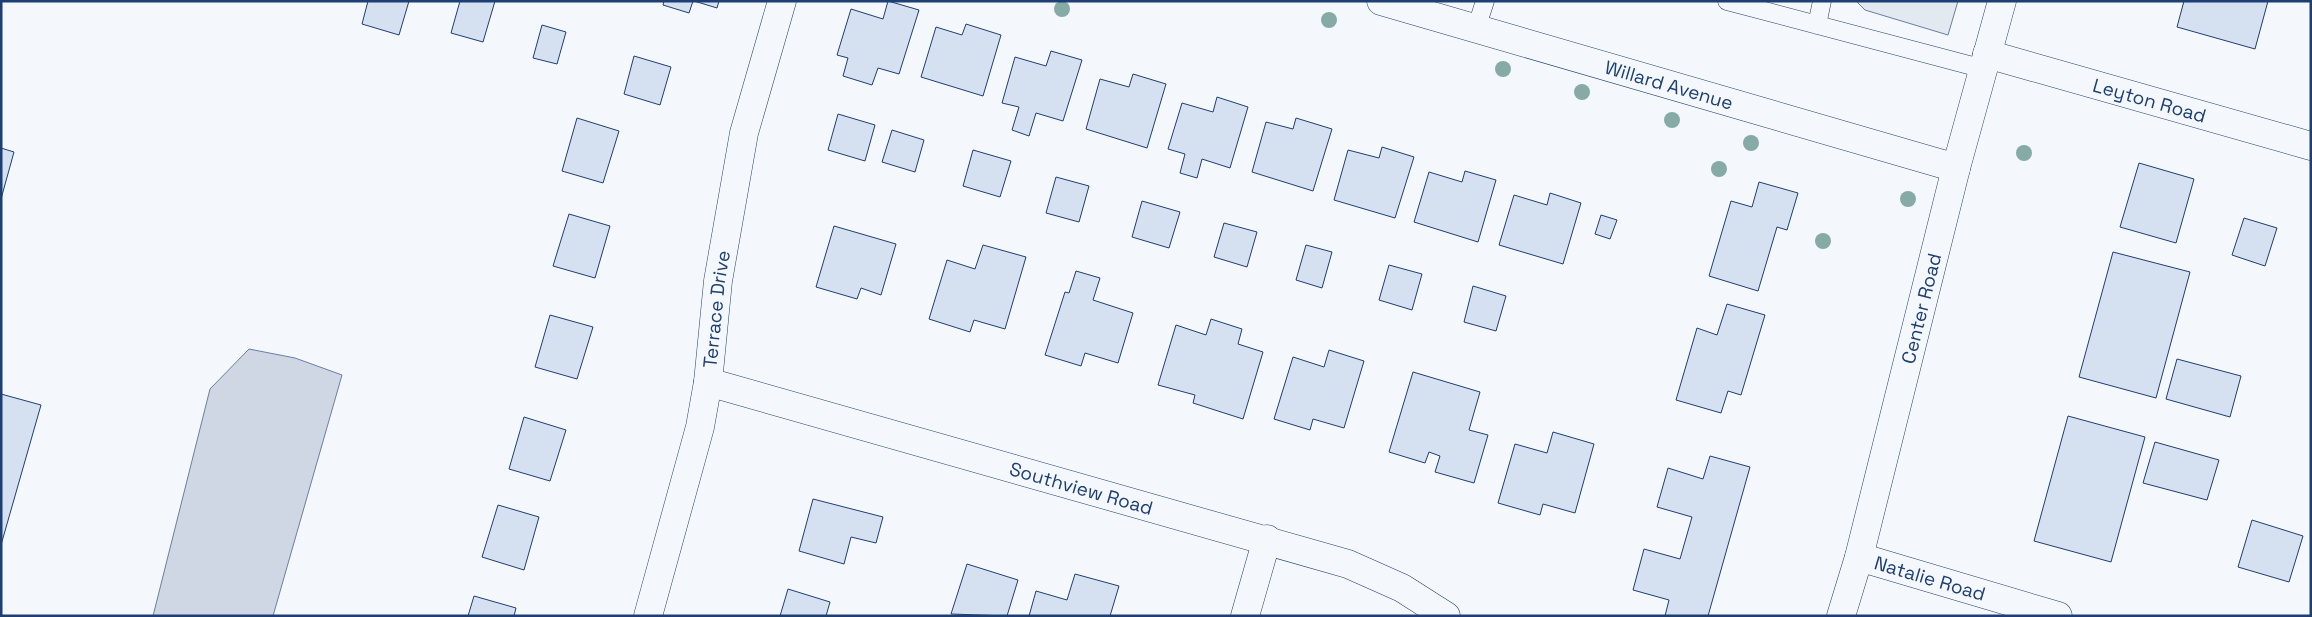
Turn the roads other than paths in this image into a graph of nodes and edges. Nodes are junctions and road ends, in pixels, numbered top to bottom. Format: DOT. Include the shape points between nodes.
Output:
graph roads {
  1 [pos="782,1"];
  2 [pos="1381,1"];
  3 [pos="1484,1"];
  4 [pos="1727,1"];
  5 [pos="1822,1"];
  6 [pos="2002,1"];
  7 [pos="1817,25"];
  8 [pos="1476,29"];
  9 [pos="1985,62"];
  10 [pos="2311,146"];
  11 [pos="1956,168"];
  12 [pos="708,382"];
  13 [pos="1267,539"];
  14 [pos="1859,557"];
  15 [pos="648,616"];
  16 [pos="1245,616"];
  17 [pos="1446,616"];
  18 [pos="1841,616"];
  19 [pos="2058,616"];
  1 -- 12 [label="street, Terrace Drive" via="744,133 718,282"];
  2 -- 8 [label="street, Willard Avenue"];
  3 -- 8 [label="lane"];
  4 -- 7 [label="lane"];
  5 -- 7 [label="lane"];
  6 -- 9 [label="street, Center Road"];
  7 -- 9 [label="lane"];
  8 -- 11 [label="street, Willard Avenue"];
  9 -- 10 [label="street, Leyton Road"];
  9 -- 11 [label="street, Center Road"];
  11 -- 14 [label="street, Center Road"];
  12 -- 13 [label="street, Southview Road"];
  12 -- 15 [label="street, Terrace Drive" via="700,427"];
  13 -- 16 [label="street"];
  13 -- 17 [label="street, Southview Road" via="1348,564 1402,588"];
  14 -- 18 [label="street, Center Road"];
  14 -- 19 [label="street, Natalie Road"];
}
